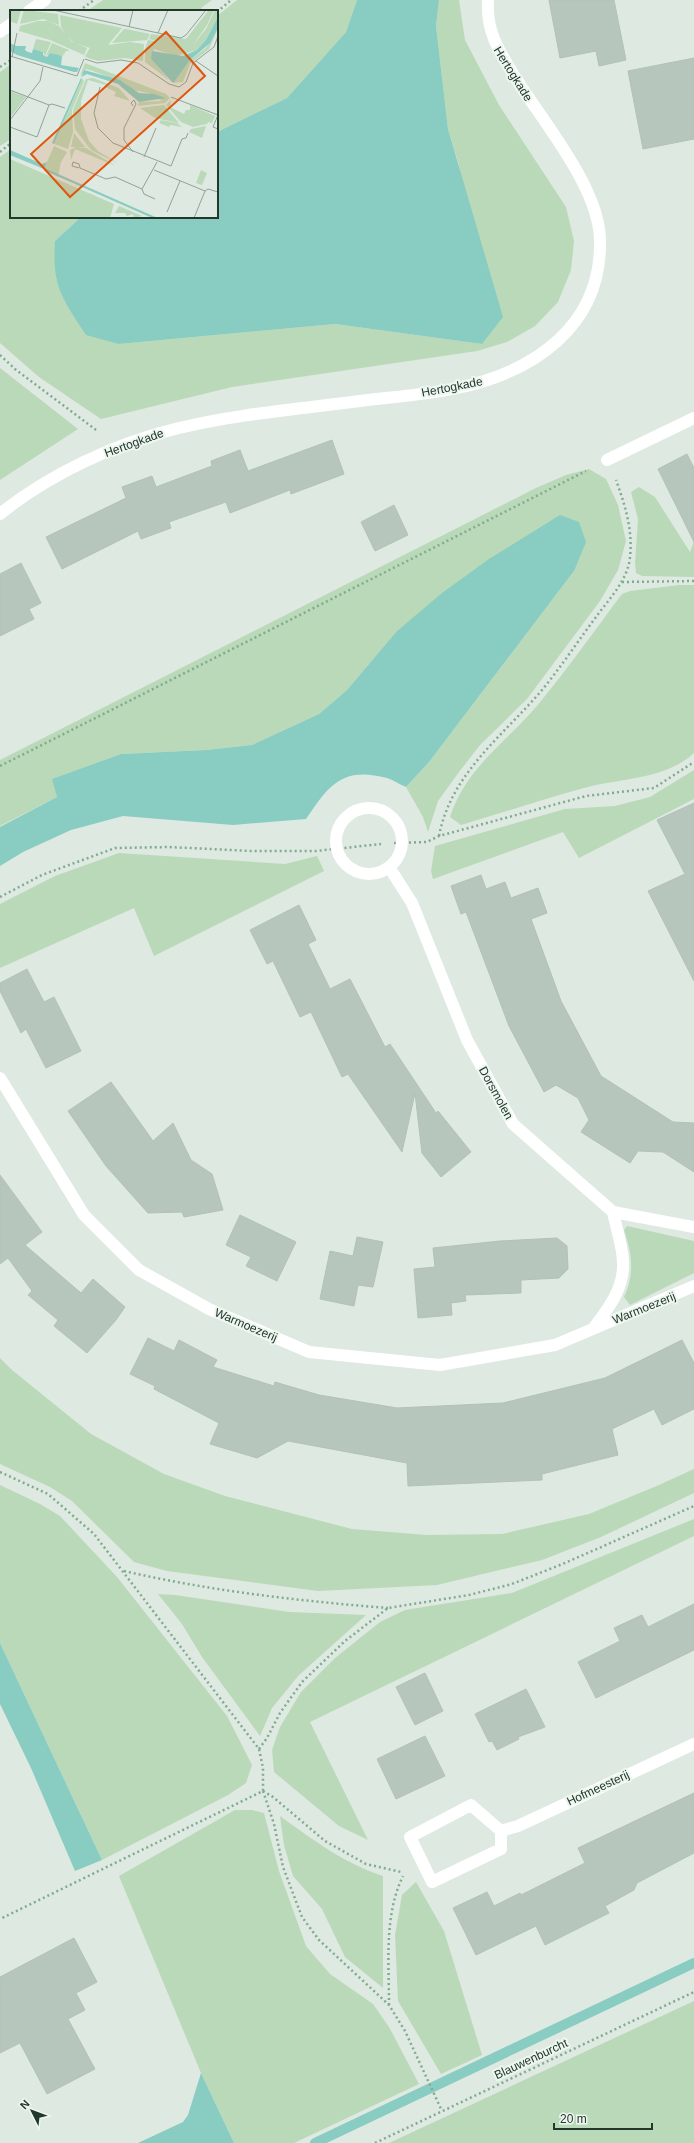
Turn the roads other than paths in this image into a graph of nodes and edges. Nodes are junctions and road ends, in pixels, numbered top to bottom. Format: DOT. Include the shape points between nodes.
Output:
graph roads {
  1 [pos="45,0"];
  2 [pos="488,0"];
  3 [pos="30,10"];
  4 [pos="10,25"];
  5 [pos="0,32"];
  6 [pos="694,418"];
  7 [pos="607,460"];
  8 [pos="0,514"];
  9 [pos="389,867"];
  10 [pos="0,1078"];
  11 [pos="613,1212"];
  12 [pos="694,1227"];
  13 [pos="694,1286"];
  14 [pos="593,1329"];
  15 [pos="694,1744"];
  16 [pos="501,1831"];
  1 -- 3 [label="street"];
  2 -- 8 [label="street, Hertogkade" via="493,42 574,168 588,192 597,217 600,240 598,267 591,293 581,313 565,335 548,350 508,372 455,389 223,418 174,429 119,447 49,481"];
  4 -- 5 [label="street"];
  6 -- 7 [label="street"];
  9 -- 9 [label="street" via="398,856 402,842 398,827 388,814 374,808 358,810 344,819 337,833 336,849 342,861 351,870 364,874 377,874"];
  9 -- 11 [label="street, Dorsmolen" via="412,903 467,1040 513,1124"];
  10 -- 14 [label="street, Warmoezerij" via="84,1215 140,1270 209,1310 309,1352 440,1365 555,1345"];
  11 -- 12 [label="street"];
  11 -- 14 [label="street, Warmoezerij" via="623,1263 620,1287"];
  13 -- 14 [label="street, Warmoezerij"];
  15 -- 16 [label="street, Hofmeesterij" via="518,1826"];
  16 -- 16 [label="street" via="471,1805 410,1837 432,1882 501,1850"];
}
